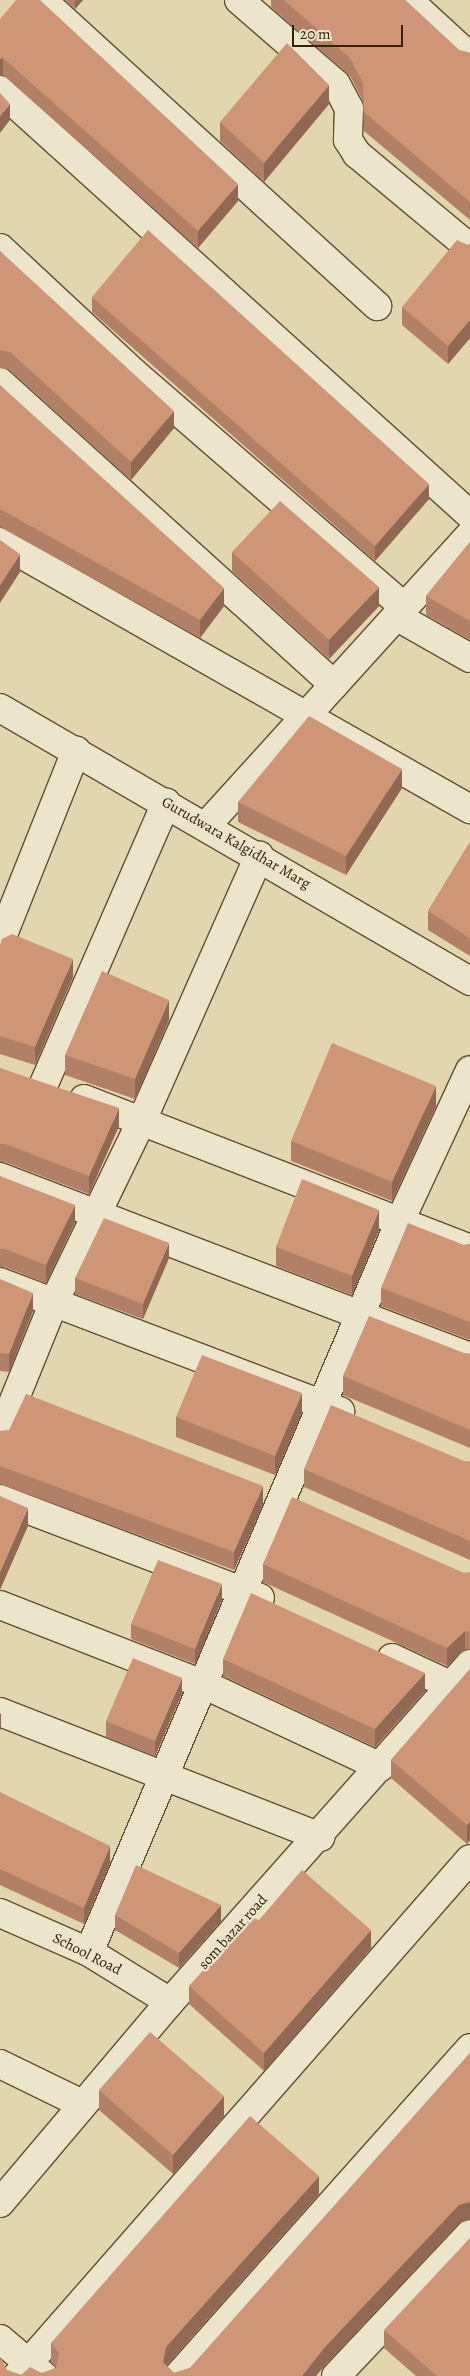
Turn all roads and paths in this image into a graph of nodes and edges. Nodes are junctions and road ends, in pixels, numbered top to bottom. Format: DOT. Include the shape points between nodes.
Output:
graph roads {
  1 [pos="42,0"];
  2 [pos="239,0"];
  3 [pos="408,0"];
  4 [pos="470,57"];
  5 [pos="0,90"];
  6 [pos="0,248"];
  7 [pos="470,248"];
  8 [pos="377,306"];
  9 [pos="0,382"];
  10 [pos="470,515"];
  11 [pos="470,535"];
  12 [pos="0,542"];
  13 [pos="400,612"];
  14 [pos="470,658"];
  15 [pos="334,685"];
  16 [pos="0,708"];
  17 [pos="307,714"];
  18 [pos="76,751"];
  19 [pos="166,803"];
  20 [pos="470,809"];
  21 [pos="206,826"];
  22 [pos="259,856"];
  23 [pos="0,942"];
  24 [pos="470,981"];
  25 [pos="470,1070"];
  26 [pos="17,1076"];
  27 [pos="43,1086"];
  28 [pos="143,1118"];
  29 [pos="0,1177"];
  30 [pos="96,1213"];
  31 [pos="400,1221"];
  32 [pos="470,1249"];
  33 [pos="0,1282"];
  34 [pos="54,1302"];
  35 [pos="362,1312"];
  36 [pos="470,1356"];
  37 [pos="9,1389"];
  38 [pos="45,1403"];
  39 [pos="323,1404"];
  40 [pos="369,1423"];
  41 [pos="0,1435"];
  42 [pos="256,1485"];
  43 [pos="283,1496"];
  44 [pos="0,1498"];
  45 [pos="310,1507"];
  46 [pos="243,1590"];
  47 [pos="0,1605"];
  48 [pos="289,1611"];
  49 [pos="370,1648"];
  50 [pos="470,1664"];
  51 [pos="203,1684"];
  52 [pos="452,1686"];
  53 [pos="0,1712"];
  54 [pos="381,1767"];
  55 [pos="165,1774"];
  56 [pos="320,1837"];
  57 [pos="470,1859"];
  58 [pos="0,1913"];
  59 [pos="88,1952"];
  60 [pos="170,2002"];
  61 [pos="470,2048"];
  62 [pos="0,2064"];
  63 [pos="82,2104"];
  64 [pos="5,2189"];
  65 [pos="470,2234"];
  66 [pos="0,2338"];
  67 [pos="30,2372"];
  68 [pos="178,2376"];
  69 [pos="336,2376"];
  1 -- 8 [label="street"];
  2 -- 7 [label="street" via="336,84 349,108 348,140 357,154"];
  3 -- 4 [label="street"];
  5 -- 10 [label="street"];
  6 -- 13 [label="street"];
  9 -- 15 [label="street"];
  11 -- 13 [label="street"];
  12 -- 17 [label="street"];
  13 -- 14 [label="street"];
  13 -- 15 [label="street"];
  15 -- 17 [label="street"];
  16 -- 18 [label="street, Gurudwara Kalgidhar Marg"];
  17 -- 20 [label="street"];
  17 -- 21 [label="street"];
  18 -- 19 [label="street, Gurudwara Kalgidhar Marg"];
  18 -- 23 [label="street"];
  19 -- 21 [label="street, Gurudwara Kalgidhar Marg"];
  19 -- 27 [label="street"];
  21 -- 22 [label="street, Gurudwara Kalgidhar Marg"];
  22 -- 24 [label="street, Gurudwara Kalgidhar Marg"];
  22 -- 28 [label="street"];
  25 -- 31 [label="street"];
  26 -- 27 [label="street"];
  27 -- 28 [label="street"];
  28 -- 30 [label="street"];
  28 -- 31 [label="street"];
  29 -- 30 [label="street"];
  30 -- 34 [label="street"];
  30 -- 35 [label="street"];
  31 -- 32 [label="street"];
  31 -- 35 [label="street"];
  33 -- 34 [label="street"];
  34 -- 37 [label="street"];
  34 -- 39 [label="street"];
  35 -- 36 [label="street"];
  35 -- 39 [label="street"];
  37 -- 38 [label="street"];
  37 -- 41 [label="street"];
  39 -- 40 [label="street"];
  39 -- 43 [label="street"];
  42 -- 43 [label="street"];
  43 -- 45 [label="street"];
  43 -- 46 [label="street"];
  44 -- 46 [label="street"];
  46 -- 48 [label="street"];
  46 -- 51 [label="street"];
  47 -- 51 [label="street"];
  49 -- 52 [label="street"];
  50 -- 52 [label="street, som bazar road"];
  51 -- 54 [label="street"];
  51 -- 55 [label="street"];
  52 -- 54 [label="street, som bazar road"];
  53 -- 55 [label="street"];
  54 -- 56 [label="street, som bazar road"];
  55 -- 56 [label="street"];
  55 -- 59 [label="street"];
  56 -- 60 [label="street, som bazar road"];
  57 -- 67 [label="street"];
  58 -- 59 [label="street, School Road"];
  59 -- 60 [label="street, School Road"];
  60 -- 63 [label="street, som bazar road"];
  61 -- 68 [label="street"];
  62 -- 63 [label="street"];
  63 -- 64 [label="street, som bazar road"];
  65 -- 69 [label="street"];
  66 -- 67 [label="street"];
}
